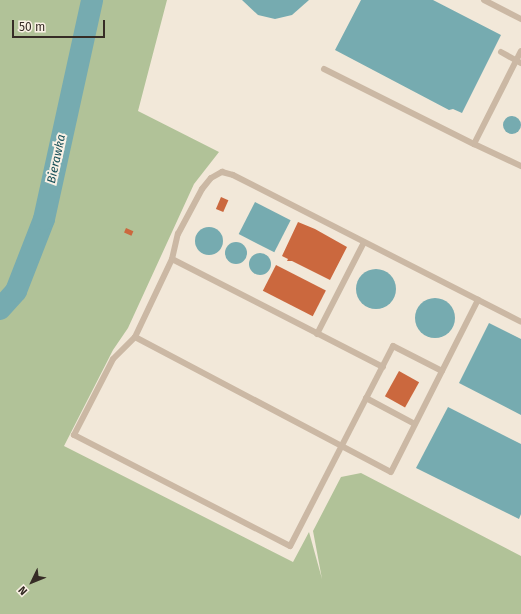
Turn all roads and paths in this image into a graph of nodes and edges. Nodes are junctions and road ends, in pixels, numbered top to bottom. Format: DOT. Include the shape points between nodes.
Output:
graph roads {
  1 [pos="484,0"];
  2 [pos="521,18"];
  3 [pos="521,50"];
  4 [pos="501,52"];
  5 [pos="518,62"];
  6 [pos="324,69"];
  7 [pos="474,144"];
  8 [pos="521,166"];
  9 [pos="364,242"];
  10 [pos="172,259"];
  11 [pos="478,300"];
  12 [pos="521,322"];
  13 [pos="318,334"];
  14 [pos="135,337"];
  15 [pos="382,367"];
  16 [pos="442,371"];
  17 [pos="366,398"];
  18 [pos="416,424"];
  19 [pos="342,446"];
  1 -- 2 [label="lane"];
  3 -- 5 [label="lane"];
  4 -- 5 [label="lane"];
  5 -- 7 [label="lane"];
  6 -- 7 [label="lane"];
  7 -- 8 [label="lane"];
  9 -- 10 [label="lane" via="234,175 222,172 211,178 202,189 178,234"];
  9 -- 11 [label="lane"];
  9 -- 13 [label="lane"];
  10 -- 13 [label="lane"];
  10 -- 14 [label="lane"];
  11 -- 12 [label="lane"];
  11 -- 16 [label="lane"];
  13 -- 15 [label="lane"];
  14 -- 19 [label="lane"];
  14 -- 19 [label="lane" via="113,359 74,435 290,546"];
  15 -- 16 [label="lane" via="393,346"];
  15 -- 17 [label="lane"];
  16 -- 18 [label="lane"];
  17 -- 18 [label="lane"];
  17 -- 19 [label="lane"];
  18 -- 19 [label="lane" via="391,472"];
}
